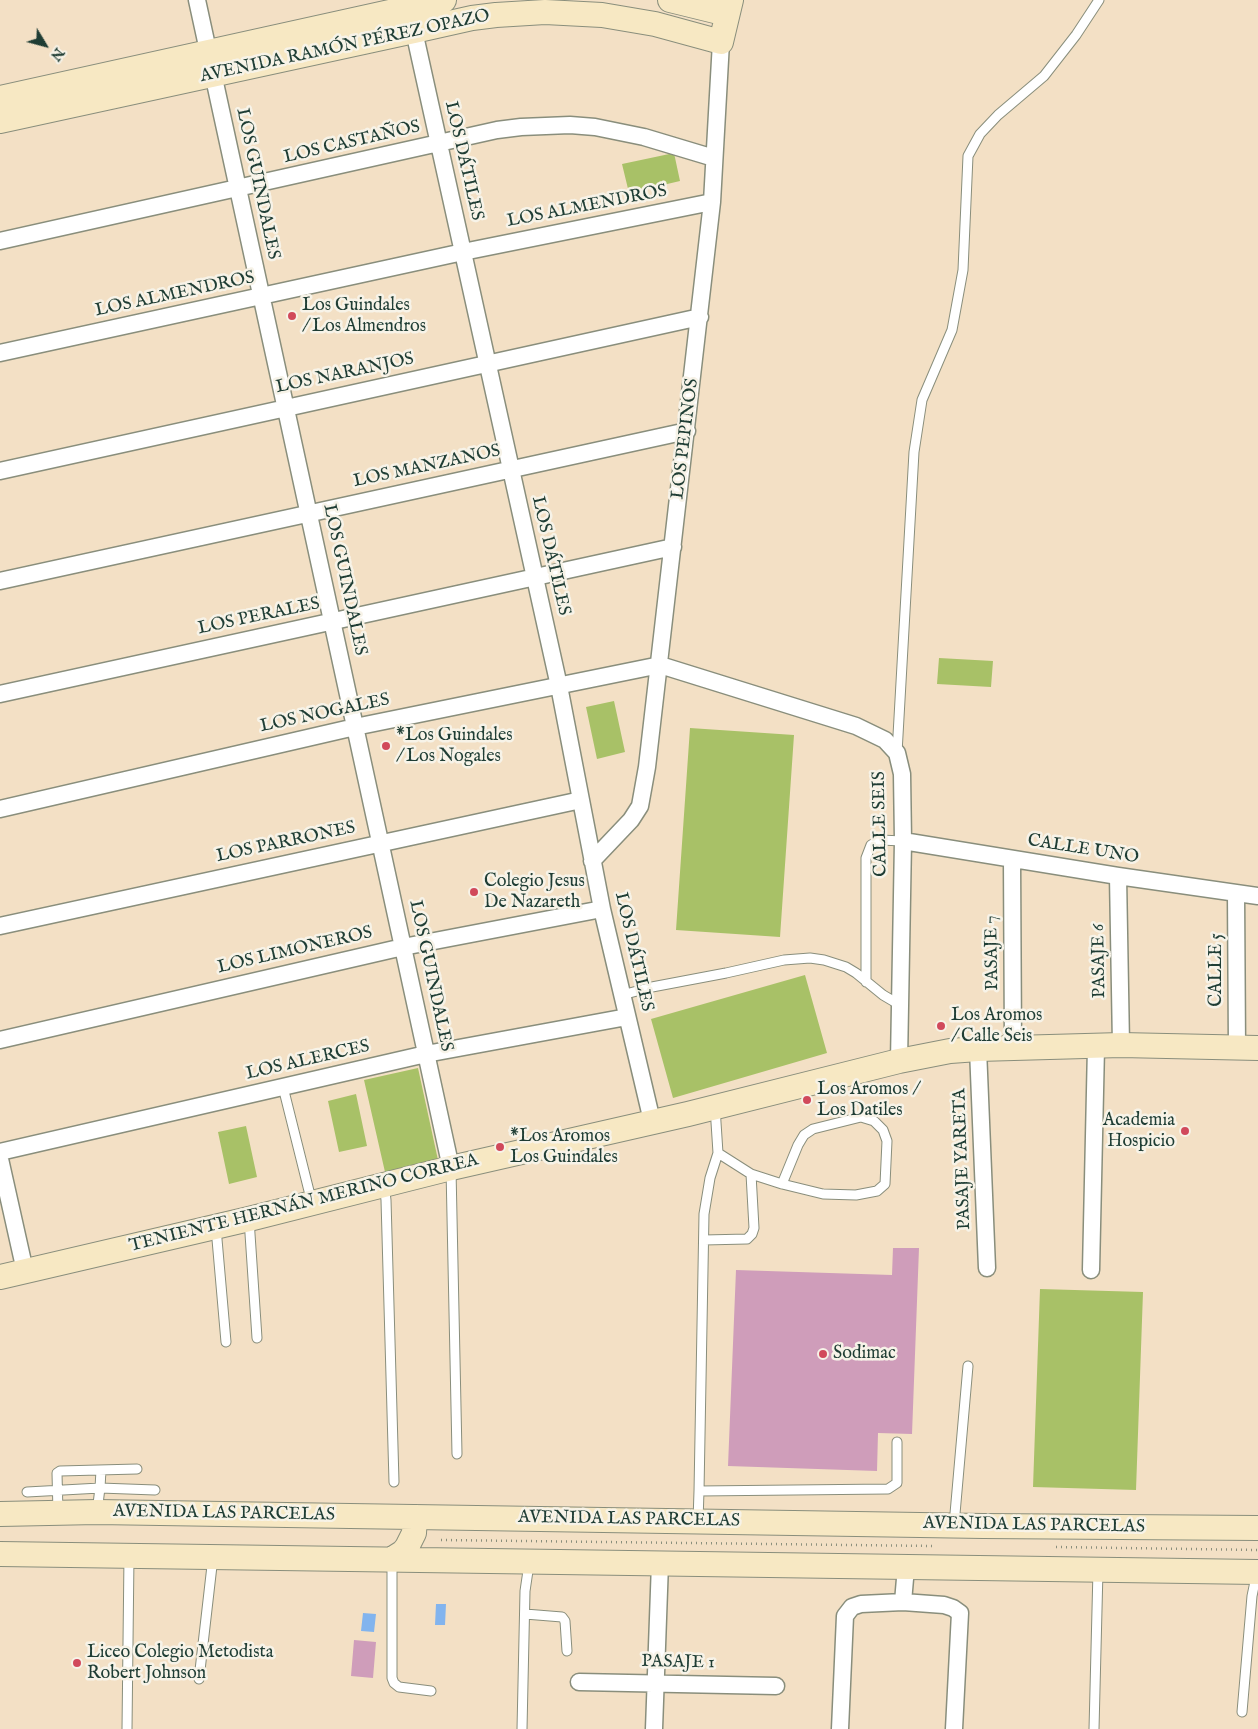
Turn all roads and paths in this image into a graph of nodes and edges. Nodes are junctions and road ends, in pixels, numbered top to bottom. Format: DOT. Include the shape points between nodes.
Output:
graph roads {
  1 [pos="197,0"];
  2 [pos="444,0"];
  3 [pos="670,0"];
  4 [pos="1099,0"];
  5 [pos="408,3"];
  6 [pos="729,7"];
  7 [pos="414,31"];
  8 [pos="721,42"];
  9 [pos="208,51"];
  10 [pos="213,75"];
  11 [pos="0,98"];
  12 [pos="0,122"];
  13 [pos="439,144"];
  14 [pos="714,158"];
  15 [pos="238,189"];
  16 [pos="712,202"];
  17 [pos="0,241"];
  18 [pos="463,252"];
  19 [pos="261,296"];
  20 [pos="700,318"];
  21 [pos="0,353"];
  22 [pos="488,364"];
  23 [pos="286,408"];
  24 [pos="687,431"];
  25 [pos="511,470"];
  26 [pos="0,471"];
  27 [pos="309,514"];
  28 [pos="673,547"];
  29 [pos="535,578"];
  30 [pos="0,581"];
  31 [pos="332,622"];
  32 [pos="660,665"];
  33 [pos="559,686"];
  34 [pos="0,694"];
  35 [pos="355,727"];
  36 [pos="897,753"];
  37 [pos="581,800"];
  38 [pos="0,808"];
  39 [pos="903,841"];
  40 [pos="380,843"];
  41 [pos="1012,859"];
  42 [pos="592,861"];
  43 [pos="1118,876"];
  44 [pos="1236,893"];
  45 [pos="1258,896"];
  46 [pos="602,909"];
  47 [pos="0,926"];
  48 [pos="403,947"];
  49 [pos="866,982"];
  50 [pos="622,996"];
  51 [pos="900,1005"];
  52 [pos="627,1017"];
  53 [pos="0,1040"];
  54 [pos="1121,1045"];
  55 [pos="1096,1047"];
  56 [pos="1014,1048"];
  57 [pos="1247,1048"];
  58 [pos="978,1049"];
  59 [pos="426,1054"];
  60 [pos="899,1061"];
  61 [pos="283,1087"];
  62 [pos="715,1107"];
  63 [pos="652,1122"];
  64 [pos="0,1152"];
  65 [pos="718,1153"];
  66 [pos="0,1159"];
  67 [pos="451,1168"];
  68 [pos="751,1174"];
  69 [pos="384,1184"];
  70 [pos="782,1184"];
  71 [pos="312,1203"];
  72 [pos="249,1219"];
  73 [pos="216,1226"];
  74 [pos="704,1240"];
  75 [pos="987,1268"];
  76 [pos="1091,1270"];
  77 [pos="25,1271"];
  78 [pos="0,1277"];
  79 [pos="257,1338"];
  80 [pos="226,1342"];
  81 [pos="968,1366"];
  82 [pos="897,1442"];
  83 [pos="457,1454"];
  84 [pos="137,1469"];
  85 [pos="101,1470"];
  86 [pos="394,1482"];
  87 [pos="100,1488"];
  88 [pos="58,1489"];
  89 [pos="155,1490"];
  90 [pos="699,1491"];
  91 [pos="27,1492"];
  92 [pos="97,1512"];
  93 [pos="58,1513"];
  94 [pos="0,1514"];
  95 [pos="415,1517"];
  96 [pos="698,1521"];
  97 [pos="954,1526"];
  98 [pos="1258,1528"];
  99 [pos="440,1540"];
  100 [pos="936,1546"];
  101 [pos="1055,1547"];
  102 [pos="0,1554"];
  103 [pos="129,1556"];
  104 [pos="213,1557"];
  105 [pos="392,1559"];
  106 [pos="529,1561"];
  107 [pos="660,1563"];
  108 [pos="1258,1564"];
  109 [pos="906,1566"];
  110 [pos="1098,1569"];
  111 [pos="903,1602"];
  112 [pos="525,1614"];
  113 [pos="567,1651"];
  114 [pos="199,1679"];
  115 [pos="579,1682"];
  116 [pos="655,1683"];
  117 [pos="776,1686"];
  118 [pos="431,1691"];
  119 [pos="1242,1712"];
  120 [pos="127,1729"];
  121 [pos="522,1729"];
  122 [pos="654,1729"];
  123 [pos="840,1729"];
  124 [pos="954,1729"];
  125 [pos="1094,1729"];
  1 -- 9 [label="street, LOS GUINDALES"];
  2 -- 5 [label="main road, AVENIDA RAMÓN PÉREZ OPAZO"];
  3 -- 6 [label="main road"];
  4 -- 36 [label="lane" via="1044,76 980,134 968,156 962,270 952,330 922,400 914,452"];
  5 -- 7 [label="street, LOS DÁTILES"];
  5 -- 9 [label="main road, AVENIDA RAMÓN PÉREZ OPAZO"];
  6 -- 8 [label="main road, LOS PEPINOS"];
  7 -- 8 [label="main road, AVENIDA RAMÓN PÉREZ OPAZO" via="496,15 574,13 630,18"];
  7 -- 10 [label="main road, AVENIDA RAMÓN PÉREZ OPAZO"];
  7 -- 13 [label="street, LOS DÁTILES"];
  8 -- 14 [label="street, LOS PEPINOS"];
  9 -- 10 [label="street, LOS GUINDALES"];
  9 -- 11 [label="main road, AVENIDA RAMÓN PÉREZ OPAZO"];
  10 -- 12 [label="main road, AVENIDA RAMÓN PÉREZ OPAZO"];
  10 -- 15 [label="street, LOS GUINDALES"];
  13 -- 14 [label="street, LOS CASTAÑOS" via="521,127 570,126 620,132"];
  13 -- 15 [label="street, LOS CASTAÑOS"];
  13 -- 18 [label="street, LOS DÁTILES"];
  14 -- 16 [label="street, LOS PEPINOS"];
  15 -- 17 [label="street, LOS CASTAÑOS"];
  15 -- 19 [label="street, LOS GUINDALES"];
  16 -- 18 [label="street, LOS ALMENDROS"];
  16 -- 20 [label="street, LOS PEPINOS"];
  18 -- 19 [label="street, LOS ALMENDROS"];
  18 -- 22 [label="street, LOS DÁTILES"];
  19 -- 21 [label="street, LOS ALMENDROS"];
  19 -- 23 [label="street, LOS GUINDALES"];
  20 -- 22 [label="street, LOS NARANJOS"];
  20 -- 24 [label="street, LOS PEPINOS"];
  22 -- 23 [label="street, LOS NARANJOS"];
  22 -- 25 [label="street, LOS DÁTILES"];
  23 -- 26 [label="street, LOS NARANJOS"];
  23 -- 27 [label="street, LOS GUINDALES"];
  24 -- 25 [label="street, LOS MANZANOS"];
  24 -- 28 [label="street, LOS PEPINOS"];
  25 -- 27 [label="street, LOS MANZANOS"];
  25 -- 29 [label="street, LOS DÁTILES"];
  27 -- 30 [label="street, LOS MANZANOS"];
  27 -- 31 [label="street, LOS GUINDALES"];
  28 -- 29 [label="street, LOS PERALES"];
  28 -- 32 [label="street, LOS PEPINOS"];
  29 -- 31 [label="street, LOS PERALES"];
  29 -- 33 [label="street, LOS DÁTILES"];
  31 -- 34 [label="street, LOS PERALES"];
  31 -- 35 [label="street, LOS GUINDALES"];
  32 -- 33 [label="street, LOS NOGALES"];
  32 -- 36 [label="street, CALLE SEIS" via="856,726 885,740"];
  32 -- 42 [label="street, LOS PEPINOS" via="640,806"];
  33 -- 35 [label="street, LOS NOGALES"];
  33 -- 37 [label="street, LOS DÁTILES"];
  35 -- 38 [label="street, LOS NOGALES"];
  35 -- 40 [label="street, LOS GUINDALES"];
  36 -- 39 [label="street, CALLE SEIS" via="902,774"];
  37 -- 40 [label="street, LOS PARRONES"];
  37 -- 42 [label="street, LOS DÁTILES"];
  39 -- 41 [label="street, CALLE UNO"];
  39 -- 49 [label="lane" via="880,840 871,845 866,858"];
  39 -- 51 [label="street, CALLE SEIS"];
  40 -- 47 [label="street, LOS PARRONES"];
  40 -- 48 [label="street, LOS GUINDALES"];
  41 -- 43 [label="street, CALLE UNO"];
  41 -- 56 [label="street, PASAJE 7"];
  42 -- 46 [label="street, LOS DÁTILES"];
  43 -- 44 [label="street, CALLE UNO"];
  43 -- 54 [label="street, PASAJE 6"];
  44 -- 45 [label="street, CALLE UNO"];
  44 -- 57 [label="street, CALLE 5"];
  46 -- 48 [label="street, LOS LIMONEROS"];
  46 -- 50 [label="street, LOS DÁTILES"];
  48 -- 53 [label="street, LOS LIMONEROS"];
  48 -- 59 [label="street, LOS GUINDALES"];
  49 -- 50 [label="lane" via="835,963 797,958"];
  49 -- 51 [label="lane"];
  50 -- 52 [label="street, LOS DÁTILES"];
  51 -- 60 [label="street, CALLE SEIS"];
  52 -- 59 [label="street, LOS ALERCES"];
  52 -- 63 [label="street, LOS DÁTILES"];
  54 -- 55 [label="main road, TENIENTE HERNÁN MERINO CORREA"];
  54 -- 57 [label="main road, TENIENTE HERNÁN MERINO CORREA"];
  55 -- 56 [label="main road, TENIENTE HERNÁN MERINO CORREA"];
  55 -- 76 [label="street"];
  56 -- 58 [label="main road, TENIENTE HERNÁN MERINO CORREA"];
  58 -- 60 [label="main road, TENIENTE HERNÁN MERINO CORREA"];
  58 -- 75 [label="street, PASAJE YARETA"];
  59 -- 61 [label="street, LOS ALERCES"];
  59 -- 67 [label="street, LOS GUINDALES"];
  60 -- 62 [label="main road, TENIENTE HERNÁN MERINO CORREA"];
  61 -- 64 [label="street, LOS ALERCES"];
  61 -- 71 [label="lane"];
  62 -- 63 [label="main road, TENIENTE HERNÁN MERINO CORREA"];
  62 -- 65 [label="lane"];
  63 -- 67 [label="main road, TENIENTE HERNÁN MERINO CORREA"];
  65 -- 68 [label="lane"];
  65 -- 74 [label="lane" via="704,1214"];
  66 -- 77 [label="street"];
  67 -- 69 [label="main road, TENIENTE HERNÁN MERINO CORREA"];
  67 -- 83 [label="lane"];
  68 -- 70 [label="lane"];
  68 -- 74 [label="lane" via="752,1234 748,1239"];
  69 -- 71 [label="main road, TENIENTE HERNÁN MERINO CORREA"];
  69 -- 86 [label="lane"];
  70 -- 70 [label="lane" via="798,1145 813,1129 861,1117 874,1121 883,1130 887,1141 885,1184 877,1191 856,1195 823,1194"];
  71 -- 72 [label="main road, TENIENTE HERNÁN MERINO CORREA"];
  72 -- 73 [label="main road, TENIENTE HERNÁN MERINO CORREA"];
  72 -- 79 [label="lane"];
  73 -- 77 [label="main road, TENIENTE HERNÁN MERINO CORREA"];
  73 -- 80 [label="lane"];
  74 -- 90 [label="lane"];
  77 -- 78 [label="main road, TENIENTE HERNÁN MERINO CORREA"];
  81 -- 97 [label="lane"];
  82 -- 90 [label="lane" via="897,1483 888,1489"];
  84 -- 85 [label="lane"];
  85 -- 87 [label="lane"];
  85 -- 88 [label="lane" via="60,1472 57,1474"];
  87 -- 88 [label="lane"];
  87 -- 89 [label="lane"];
  87 -- 92 [label="lane"];
  88 -- 91 [label="lane"];
  88 -- 93 [label="lane"];
  90 -- 96 [label="lane"];
  92 -- 93 [label="main road, AVENIDA LAS PARCELAS"];
  92 -- 95 [label="main road, AVENIDA LAS PARCELAS"];
  93 -- 94 [label="main road, AVENIDA LAS PARCELAS"];
  95 -- 96 [label="main road, AVENIDA LAS PARCELAS"];
  95 -- 105 [label="main road" via="414,1533 407,1547"];
  96 -- 97 [label="main road, AVENIDA LAS PARCELAS"];
  97 -- 98 [label="main road, AVENIDA LAS PARCELAS"];
  99 -- 100 [label="path"];
  101 -- 108 [label="path"];
  102 -- 103 [label="main road"];
  103 -- 104 [label="main road"];
  103 -- 120 [label="lane"];
  104 -- 105 [label="main road"];
  104 -- 114 [label="lane"];
  105 -- 106 [label="main road"];
  105 -- 118 [label="lane" via="392,1678 399,1688"];
  106 -- 107 [label="main road"];
  106 -- 112 [label="lane"];
  107 -- 109 [label="main road"];
  107 -- 116 [label="street"];
  108 -- 110 [label="main road"];
  108 -- 119 [label="lane" via="1252,1596"];
  109 -- 110 [label="main road"];
  109 -- 111 [label="street"];
  110 -- 125 [label="lane"];
  111 -- 123 [label="street" via="861,1604 852,1607 845,1616"];
  111 -- 124 [label="street" via="944,1605 960,1613"];
  112 -- 113 [label="lane" via="562,1617 566,1621"];
  112 -- 121 [label="lane"];
  115 -- 116 [label="street, PASAJE 1"];
  116 -- 117 [label="street, PASAJE 1"];
  116 -- 122 [label="street"];
}
